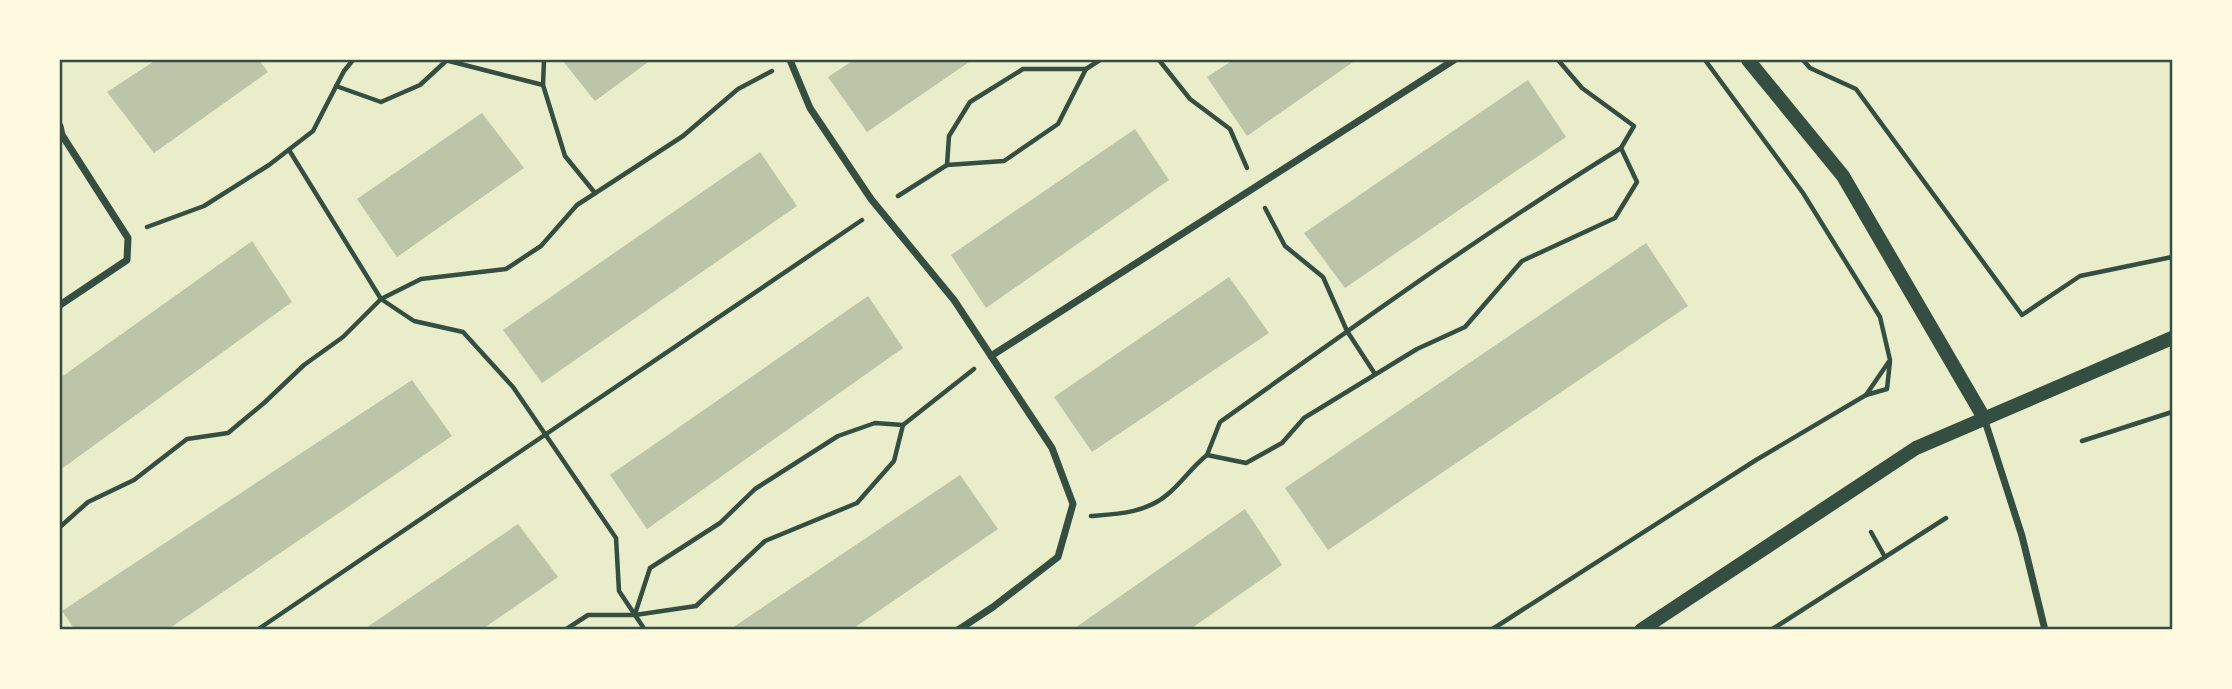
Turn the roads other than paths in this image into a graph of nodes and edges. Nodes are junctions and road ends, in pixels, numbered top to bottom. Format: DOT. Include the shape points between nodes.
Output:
graph roads {
  1 [pos="791,60"];
  2 [pos="1454,60"];
  3 [pos="1748,60"];
  4 [pos="60,126"];
  5 [pos="60,305"];
  6 [pos="2172,338"];
  7 [pos="991,356"];
  8 [pos="1984,418"];
  9 [pos="958,629"];
  10 [pos="1641,629"];
  11 [pos="2045,629"];
  1 -- 7 [label="street" via="810,108"];
  2 -- 7 [label="street"];
  3 -- 8 [label="main road" via="1843,176"];
  4 -- 5 [label="street" via="128,238 128,260"];
  6 -- 8 [label="main road"];
  7 -- 9 [label="street" via="1052,448 1073,504 1058,557"];
  8 -- 10 [label="main road" via="1916,448"];
  8 -- 11 [label="street" via="2022,536"];
}
